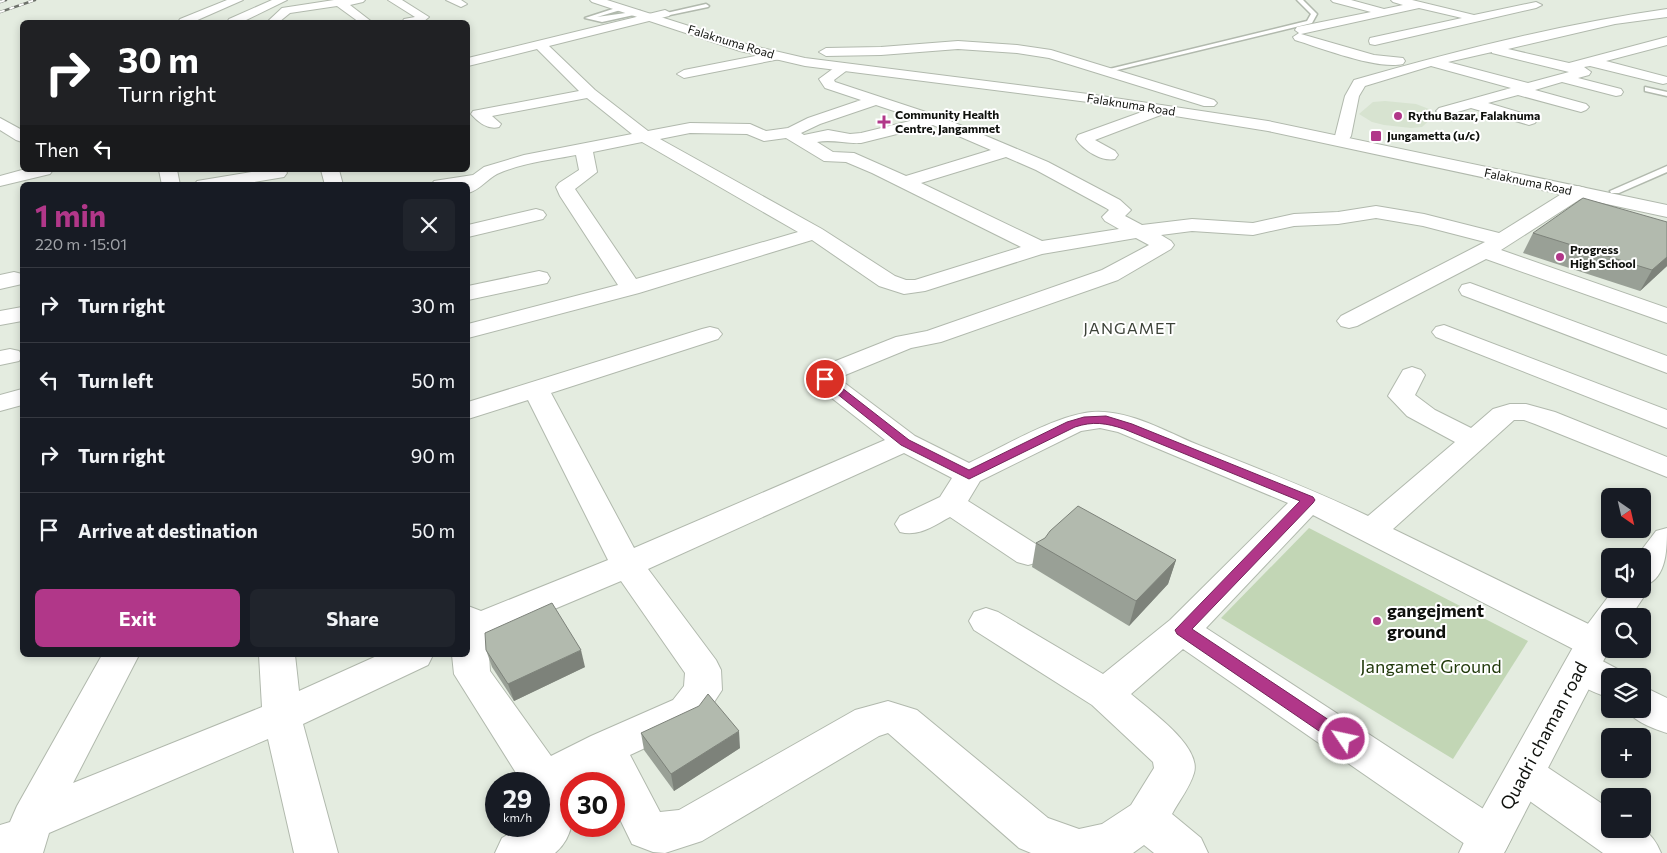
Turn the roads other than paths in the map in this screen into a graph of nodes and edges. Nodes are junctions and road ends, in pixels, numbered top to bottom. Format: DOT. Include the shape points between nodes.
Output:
graph roads {
  1 [pos="237,0"];
  2 [pos="281,0"];
  3 [pos="359,0"];
  4 [pos="394,0"];
  5 [pos="596,0"];
  6 [pos="1300,0"];
  7 [pos="1337,0"];
  8 [pos="1398,0"];
  9 [pos="1442,0"];
  10 [pos="340,3"];
  11 [pos="620,4"];
  12 [pos="1487,4"];
  13 [pos="1419,5"];
  14 [pos="1536,5"];
  15 [pos="706,6"];
  16 [pos="1514,10"];
  17 [pos="1386,12"];
  18 [pos="1667,13"];
  19 [pos="652,14"];
  20 [pos="1476,18"];
  21 [pos="189,20"];
  22 [pos="236,20"];
  23 [pos="275,20"];
  24 [pos="363,20"];
  25 [pos="420,20"];
  26 [pos="1615,20"];
  27 [pos="1337,22"];
  28 [pos="1503,24"];
  29 [pos="1443,26"];
  30 [pos="1521,29"];
  31 [pos="1658,29"];
  32 [pos="1548,35"];
  33 [pos="1395,37"];
  34 [pos="1375,41"];
  35 [pos="1421,43"];
  36 [pos="540,44"];
  37 [pos="1663,44"];
  38 [pos="1438,48"];
  39 [pos="1492,48"];
  40 [pos="1622,53"];
  41 [pos="1464,54"];
  42 [pos="775,56"];
  43 [pos="1649,59"];
  44 [pos="1588,61"];
  45 [pos="470,62"];
  46 [pos="1432,62"];
  47 [pos="1416,66"];
  48 [pos="843,68"];
  49 [pos="1362,70"];
  50 [pos="1105,71"];
  51 [pos="1565,73"];
  52 [pos="684,74"];
  53 [pos="1381,76"];
  54 [pos="1665,87"];
  55 [pos="1522,89"];
  56 [pos="1648,89"];
  57 [pos="1616,92"];
  58 [pos="590,93"];
  59 [pos="1186,97"];
  60 [pos="876,100"];
  61 [pos="1470,103"];
  62 [pos="1580,107"];
  63 [pos="1160,110"];
  64 [pos="1444,111"];
  65 [pos="20,117"];
  66 [pos="480,118"];
  67 [pos="935,120"];
  68 [pos="1529,120"];
  69 [pos="0,122"];
  70 [pos="796,136"];
  71 [pos="1343,136"];
  72 [pos="645,137"];
  73 [pos="18,141"];
  74 [pos="584,149"];
  75 [pos="1007,151"];
  76 [pos="1109,155"];
  77 [pos="1667,170"];
  78 [pos="36,172"];
  79 [pos="278,173"];
  80 [pos="0,181"];
  81 [pos="222,182"];
  82 [pos="904,182"];
  83 [pos="471,184"];
  84 [pos="1615,191"];
  85 [pos="1578,192"];
  86 [pos="1667,202"];
  87 [pos="1667,211"];
  88 [pos="536,216"];
  89 [pos="470,231"];
  90 [pos="1137,232"];
  91 [pos="815,233"];
  92 [pos="1494,246"];
  93 [pos="1039,248"];
  94 [pos="539,278"];
  95 [pos="632,288"];
  96 [pos="1470,290"];
  97 [pos="470,292"];
  98 [pos="1667,316"];
  99 [pos="1349,321"];
  100 [pos="470,330"];
  101 [pos="1444,332"];
  102 [pos="710,334"];
  103 [pos="1667,365"];
  104 [pos="1412,375"];
  105 [pos="536,390"];
  106 [pos="20,397"];
  107 [pos="0,402"];
  108 [pos="470,410"];
  109 [pos="1667,420"];
  110 [pos="1473,440"];
  111 [pos="905,442"];
  112 [pos="1667,468"];
  113 [pos="969,475"];
  114 [pos="1309,500"];
  115 [pos="951,504"];
  116 [pos="911,524"];
  117 [pos="1371,531"];
  118 [pos="1667,539"];
  119 [pos="1028,554"];
  120 [pos="1651,561"];
  121 [pos="627,565"];
  122 [pos="986,621"];
  123 [pos="470,627"];
  124 [pos="1182,630"];
  125 [pos="1601,646"];
  126 [pos="1601,648"];
  127 [pos="470,652"];
  128 [pos="120,657"];
  129 [pos="277,657"];
  130 [pos="411,657"];
  131 [pos="1105,694"];
  132 [pos="1651,707"];
  133 [pos="282,716"];
  134 [pos="1667,717"];
  135 [pos="605,748"];
  136 [pos="539,772"];
  137 [pos="1524,774"];
  138 [pos="550,777"];
  139 [pos="550,798"];
  140 [pos="1146,819"];
  141 [pos="550,827"];
  142 [pos="542,837"];
  143 [pos="20,839"];
  144 [pos="1486,845"];
  145 [pos="316,853"];
  146 [pos="516,853"];
  147 [pos="1186,853"];
  148 [pos="1639,853"];
  1 -- 21 [label="main road"];
  2 -- 22 [label="main road"];
  3 -- 10 [label="main road"];
  4 -- 25 [label="main road" via="424,17"];
  5 -- 11 [label="main road, Falaknuma Road"];
  6 -- 50 [label="lane" via="1314,14 1310,22"];
  7 -- 17 [label="main road"];
  8 -- 13 [label="main road"];
  9 -- 13 [label="main road"];
  10 -- 23 [label="main road" via="286,10"];
  10 -- 24 [label="main road"];
  11 -- 19 [label="main road, Falaknuma Road"];
  11 -- 19 [label="main road, Falaknuma Road"];
  11 -- 19 [label="lane" via="588,18 602,20"];
  12 -- 16 [label="main road"];
  13 -- 17 [label="main road"];
  13 -- 20 [label="main road"];
  14 -- 16 [label="main road"];
  15 -- 19 [label="lane"];
  16 -- 20 [label="main road"];
  17 -- 27 [label="main road"];
  17 -- 29 [label="main road"];
  18 -- 26 [label="main road"];
  19 -- 36 [label="main road"];
  19 -- 42 [label="main road, Falaknuma Road"];
  19 -- 50 [label="main road, Falaknuma Road" via="806,51 840,53 928,46 982,46 1051,54"];
  20 -- 28 [label="main road"];
  20 -- 29 [label="main road"];
  26 -- 31 [label="main road"];
  26 -- 32 [label="main road"];
  27 -- 33 [label="main road"];
  27 -- 47 [label="main road" via="1300,34 1373,59"];
  29 -- 33 [label="main road"];
  30 -- 32 [label="main road"];
  32 -- 39 [label="main road"];
  33 -- 34 [label="main road"];
  33 -- 35 [label="main road"];
  36 -- 45 [label="main road"];
  36 -- 58 [label="main road"];
  37 -- 40 [label="main road"];
  38 -- 41 [label="main road"];
  39 -- 41 [label="main road"];
  39 -- 51 [label="main road"];
  40 -- 43 [label="main road"];
  40 -- 44 [label="main road"];
  41 -- 46 [label="main road"];
  42 -- 48 [label="main road, Falaknuma Road"];
  42 -- 52 [label="main road"];
  44 -- 51 [label="main road"];
  44 -- 54 [label="main road"];
  46 -- 47 [label="main road"];
  46 -- 55 [label="main road"];
  47 -- 53 [label="main road"];
  48 -- 60 [label="main road" via="826,82"];
  48 -- 63 [label="main road, Falaknuma Road"];
  49 -- 53 [label="main road"];
  50 -- 59 [label="main road, Falaknuma Road"];
  51 -- 55 [label="main road"];
  51 -- 57 [label="main road"];
  53 -- 71 [label="main road" via="1359,83 1352,96"];
  54 -- 56 [label="lane"];
  55 -- 61 [label="main road"];
  55 -- 62 [label="main road"];
  58 -- 66 [label="main road"];
  58 -- 72 [label="main road"];
  59 -- 63 [label="main road"];
  59 -- 71 [label="main road, Falaknuma Road"];
  60 -- 67 [label="main road"];
  60 -- 70 [label="main road" via="814,121"];
  61 -- 64 [label="main road"];
  61 -- 68 [label="main road"];
  63 -- 76 [label="main road" via="1084,139"];
  63 -- 85 [label="main road, Falaknuma Road" via="1295,132"];
  65 -- 69 [label="main road"];
  67 -- 70 [label="main road" via="862,138"];
  67 -- 75 [label="main road"];
  69 -- 73 [label="main road"];
  70 -- 72 [label="main road" via="764,136 750,129 690,128"];
  70 -- 82 [label="main road" via="830,157 848,157"];
  71 -- 84 [label="main road, Falaknuma Road"];
  72 -- 74 [label="main road"];
  72 -- 91 [label="main road"];
  74 -- 83 [label="main road" via="500,167"];
  74 -- 95 [label="main road" via="588,172 565,187"];
  75 -- 82 [label="main road"];
  75 -- 90 [label="main road" via="1112,204 1121,210 1112,217"];
  77 -- 84 [label="lane"];
  78 -- 80 [label="main road"];
  79 -- 81 [label="main road"];
  82 -- 93 [label="main road"];
  84 -- 86 [label="main road, Falaknuma Road"];
  85 -- 87 [label="main road, Falaknuma Road"];
  85 -- 92 [label="main road"];
  88 -- 89 [label="main road"];
  90 -- 92 [label="main road" via="1192,225 1253,229 1294,220 1376,212 1424,220"];
  90 -- 93 [label="main road"];
  90 -- 111 [label="main road" via="1164,245 1110,275 932,337 905,342 827,373 825,379 828,383"];
  91 -- 93 [label="main road" via="887,281 904,287 917,286"];
  91 -- 95 [label="main road"];
  92 -- 98 [label="main road"];
  92 -- 99 [label="main road"];
  94 -- 97 [label="main road"];
  95 -- 100 [label="main road"];
  96 -- 103 [label="main road"];
  101 -- 109 [label="main road"];
  102 -- 105 [label="main road"];
  104 -- 110 [label="main road" via="1401,396 1419,412"];
  105 -- 108 [label="main road"];
  105 -- 121 [label="main road"];
  106 -- 107 [label="main road"];
  110 -- 112 [label="main road" via="1502,416 1510,412 1526,412"];
  110 -- 117 [label="main road"];
  111 -- 113 [label="main road"];
  111 -- 121 [label="main road"];
  113 -- 114 [label="main road" via="1071,425 1088,419 1106,420"];
  113 -- 115 [label="main road"];
  114 -- 117 [label="main road"];
  114 -- 124 [label="main road"];
  115 -- 116 [label="main road"];
  115 -- 119 [label="main road"];
  117 -- 125 [label="main road"];
  118 -- 120 [label="main road"];
  121 -- 123 [label="main road"];
  121 -- 135 [label="main road" via="703,670 703,690 687,710"];
  122 -- 131 [label="main road"];
  124 -- 131 [label="main road"];
  124 -- 144 [label="main road"];
  126 -- 137 [label="main road, Quadri chaman road"];
  127 -- 136 [label="main road" via="472,674"];
  128 -- 143 [label="main road"];
  129 -- 133 [label="main road"];
  130 -- 133 [label="main road"];
  131 -- 140 [label="main road" via="1172,754 1175,771"];
  132 -- 134 [label="main road"];
  133 -- 143 [label="main road"];
  133 -- 145 [label="main road"];
  135 -- 138 [label="main road"];
  135 -- 140 [label="main road" via="647,830 657,833 672,832 692,824 869,722 888,716 903,722 1034,834 1079,850 1111,843"];
  137 -- 144 [label="main road, Quadri chaman road"];
  137 -- 148 [label="main road"];
  139 -- 141 [label="main road" via="554,810"];
  140 -- 147 [label="main road"];
  142 -- 146 [label="main road"];
}
